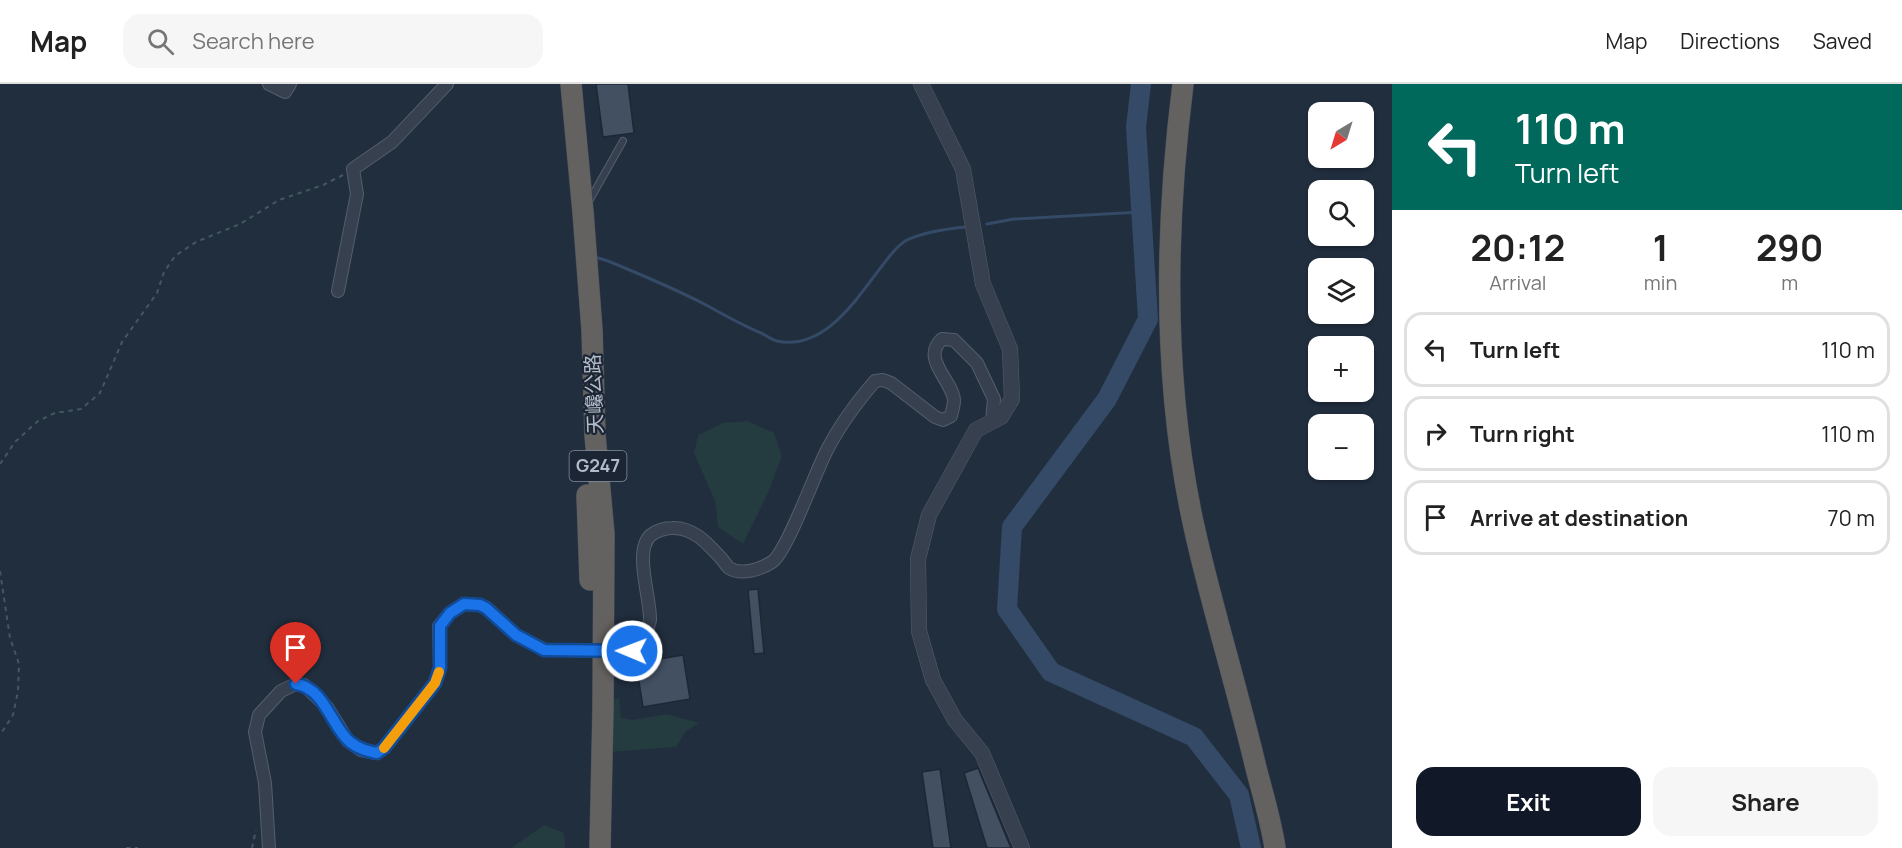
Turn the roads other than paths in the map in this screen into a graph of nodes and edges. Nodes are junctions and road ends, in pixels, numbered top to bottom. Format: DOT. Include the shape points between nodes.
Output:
graph roads {
  1 [pos="269,84"];
  2 [pos="290,84"];
  3 [pos="447,84"];
  4 [pos="563,84"];
  5 [pos="571,84"];
  6 [pos="921,84"];
  7 [pos="1174,84"];
  8 [pos="1183,84"];
  9 [pos="623,141"];
  10 [pos="584,212"];
  11 [pos="338,291"];
  12 [pos="992,422"];
  13 [pos="1231,686"];
  14 [pos="269,848"];
  15 [pos="588,848"];
  16 [pos="600,848"];
  17 [pos="1022,848"];
  18 [pos="1265,848"];
  19 [pos="1275,848"];
  1 -- 2 [label="street" via="285,92"];
  3 -- 11 [label="street" via="392,142 353,169 357,194"];
  4 -- 15 [label="highway, 天巉公路 / G247" via="570,129 582,323 591,634"];
  5 -- 10 [label="highway, 天巉公路 / G247"];
  6 -- 12 [label="street" via="963,169 983,284 1010,349 1012,399 1001,417"];
  7 -- 13 [label="highway" via="1160,260 1170,449 1187,542"];
  8 -- 13 [label="highway" via="1170,260 1172,350 1180,448"];
  9 -- 10 [label="lane"];
  10 -- 16 [label="highway, 天巉公路 / G247" via="604,534"];
  12 -- 14 [label="street, bridge" via="994,399 977,363 954,340 942,339 935,353 954,400 951,416 943,420 935,417 891,383 875,381 853,407 826,452 788,537 769,564 746,572 730,568 709,545 682,527 665,528 650,536 643,559 650,620 632,651 544,650 516,635 486,608 464,604 440,626 440,668 435,683 377,753 361,750 348,741 327,706 304,685 281,691 259,716 255,732 265,783"];
  12 -- 17 [label="street" via="976,430 929,515 918,559 920,631 933,680 955,720 982,753"];
  13 -- 18 [label="highway"];
  13 -- 19 [label="highway"];
}
